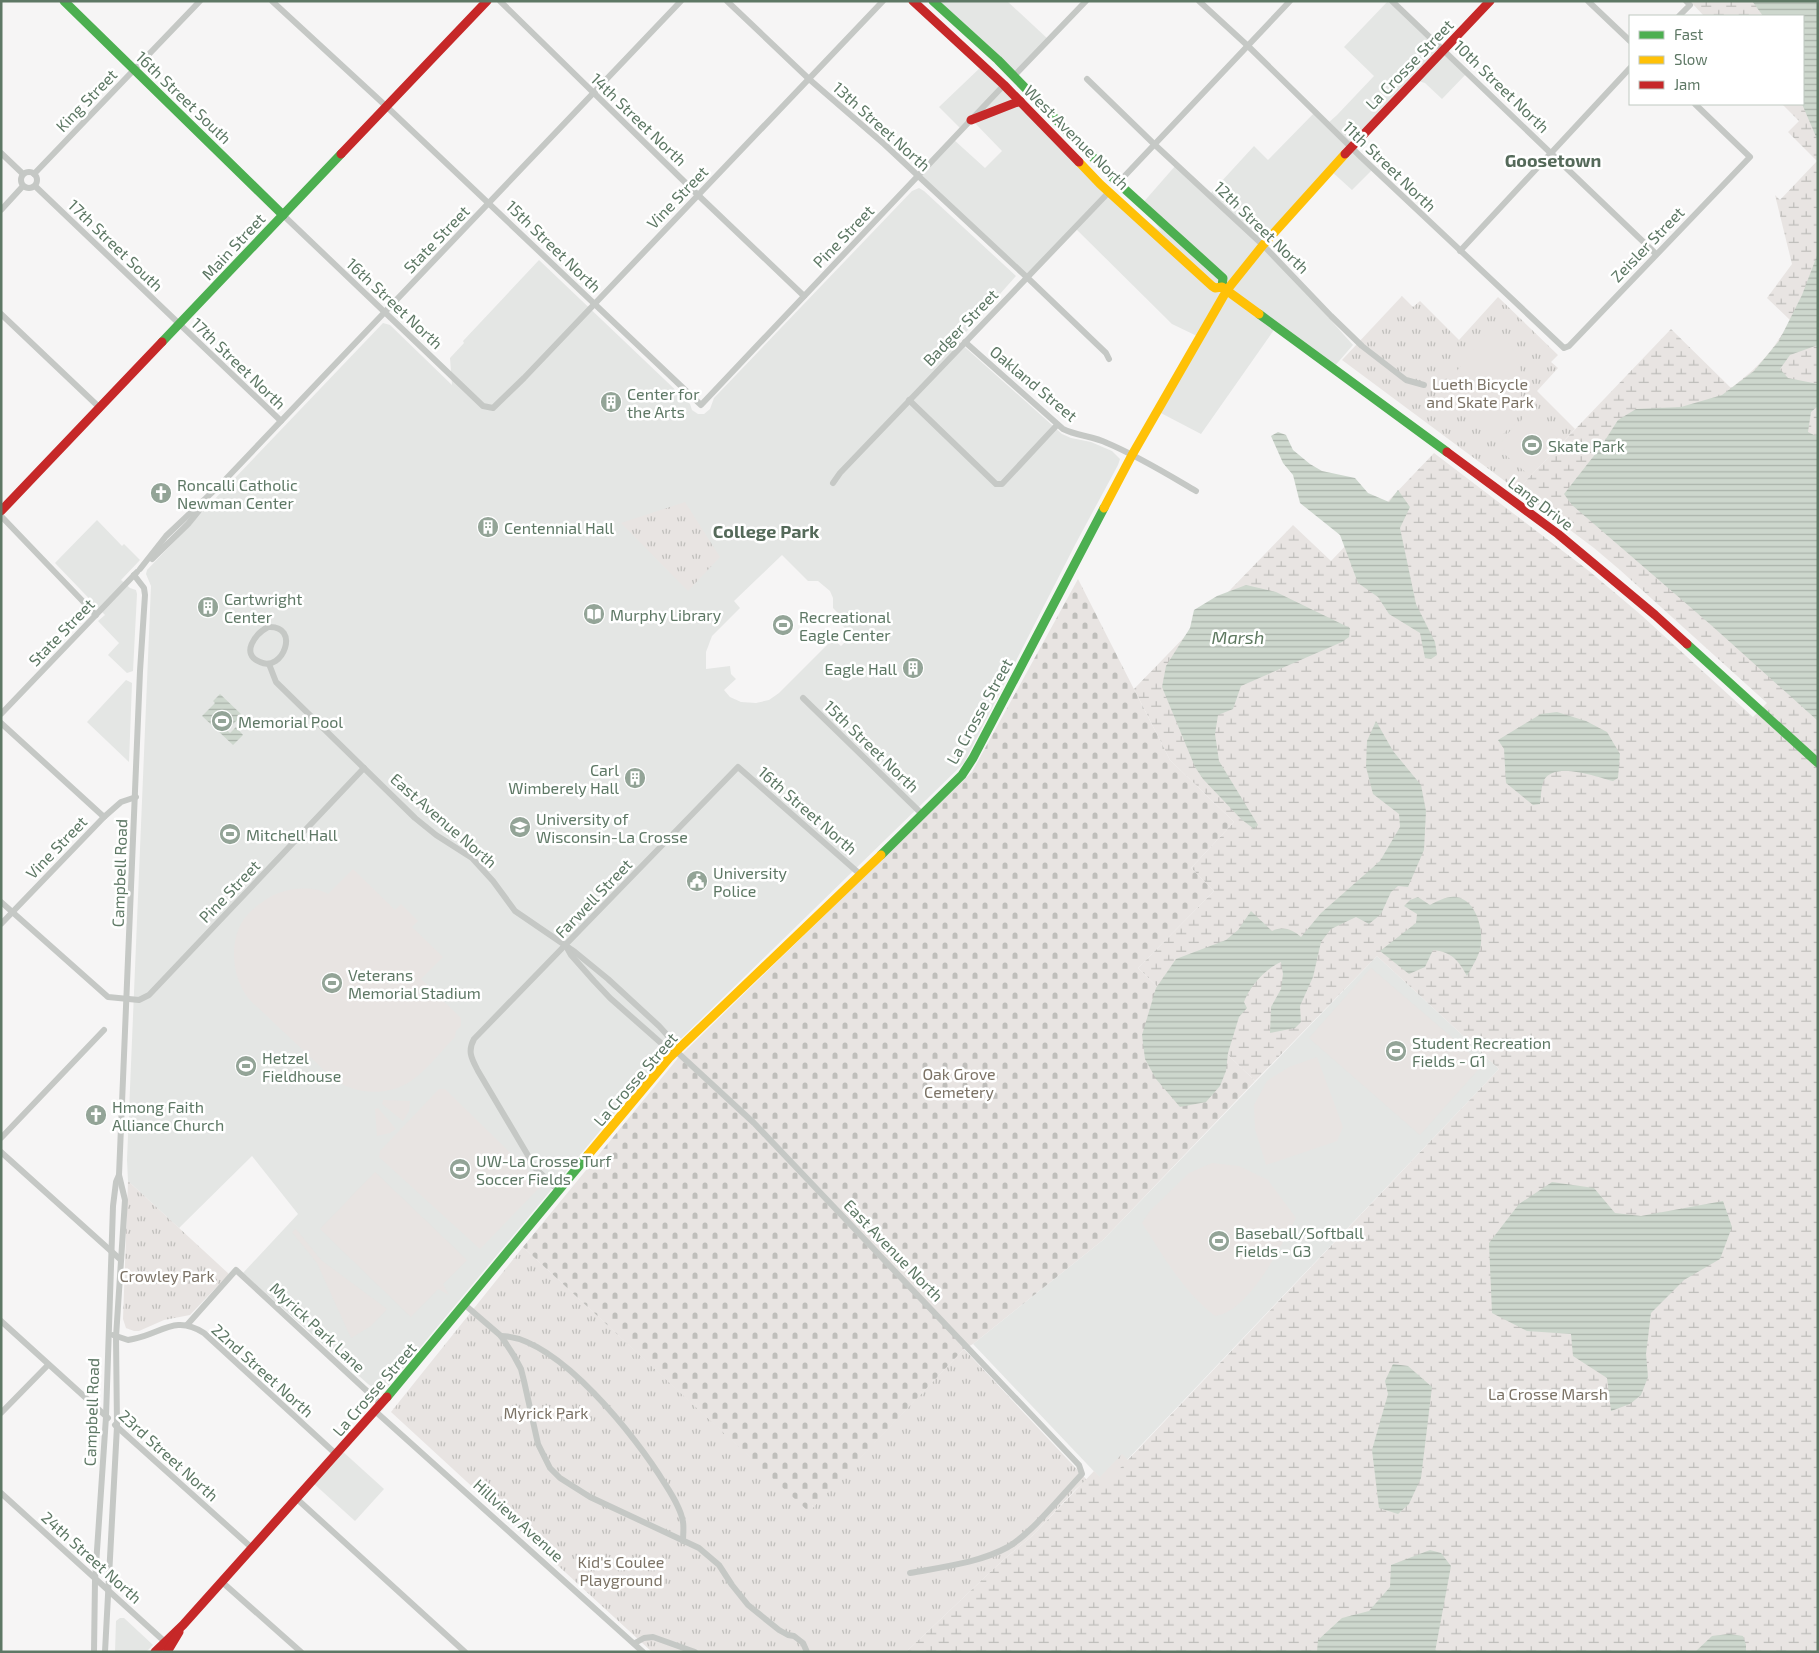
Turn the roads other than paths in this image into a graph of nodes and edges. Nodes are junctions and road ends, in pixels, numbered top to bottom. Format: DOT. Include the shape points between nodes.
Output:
graph roads {
  1 [pos="64,1"];
  2 [pos="200,1"];
  3 [pos="272,1"];
  4 [pos="487,1"];
  5 [pos="500,1"];
  6 [pos="682,1"];
  7 [pos="727,1"];
  8 [pos="884,1"];
  9 [pos="913,1"];
  10 [pos="933,1"];
  11 [pos="1086,1"];
  12 [pos="1199,1"];
  13 [pos="1290,1"];
  14 [pos="1392,1"];
  15 [pos="1490,1"];
  16 [pos="1588,1"];
  17 [pos="1688,3"];
  18 [pos="1680,15"];
  19 [pos="1629,40"];
  20 [pos="1248,46"];
  21 [pos="1444,49"];
  22 [pos="1629,69"];
  23 [pos="134,70"];
  24 [pos="1014,76"];
  25 [pos="809,79"];
  26 [pos="1087,79"];
  27 [pos="1004,85"];
  28 [pos="593,93"];
  29 [pos="1020,100"];
  30 [pos="1697,105"];
  31 [pos="387,107"];
  32 [pos="971,120"];
  33 [pos="1154,144"];
  34 [pos="1351,148"];
  35 [pos="1552,152"];
  36 [pos="1,153"];
  37 [pos="23,174"];
  38 [pos="34,174"];
  39 [pos="918,177"];
  40 [pos="1118,183"];
  41 [pos="24,186"];
  42 [pos="35,186"];
  43 [pos="1109,192"];
  44 [pos="698,194"];
  45 [pos="489,203"];
  46 [pos="1,210"];
  47 [pos="282,215"];
  48 [pos="1263,245"];
  49 [pos="1460,251"];
  50 [pos="1656,254"];
  51 [pos="1027,277"];
  52 [pos="1224,289"];
  53 [pos="804,296"];
  54 [pos="595,303"];
  55 [pos="384,312"];
  56 [pos="1,314"];
  57 [pos="179,324"];
  58 [pos="964,342"];
  59 [pos="1564,348"];
  60 [pos="1109,359"];
  61 [pos="1424,385"];
  62 [pos="909,400"];
  63 [pos="700,405"];
  64 [pos="100,408"];
  65 [pos="490,408"];
  66 [pos="281,421"];
  67 [pos="1057,425"];
  68 [pos="1132,455"];
  69 [pos="833,483"];
  70 [pos="1196,491"];
  71 [pos="1,511"];
  72 [pos="1,516"];
  73 [pos="134,575"];
  74 [pos="96,615"];
  75 [pos="269,664"];
  76 [pos="803,698"];
  77 [pos="1,714"];
  78 [pos="1,723"];
  79 [pos="1818,763"];
  80 [pos="738,767"];
  81 [pos="364,768"];
  82 [pos="136,797"];
  83 [pos="922,814"];
  84 [pos="104,817"];
  85 [pos="861,875"];
  86 [pos="1,902"];
  87 [pos="12,912"];
  88 [pos="1,924"];
  89 [pos="566,946"];
  90 [pos="128,1000"];
  91 [pos="104,1030"];
  92 [pos="677,1052"];
  93 [pos="1,1138"];
  94 [pos="1,1152"];
  95 [pos="120,1174"];
  96 [pos="559,1191"];
  97 [pos="111,1251"];
  98 [pos="121,1260"];
  99 [pos="465,1305"];
  100 [pos="1,1321"];
  101 [pos="187,1325"];
  102 [pos="108,1331"];
  103 [pos="501,1336"];
  104 [pos="116,1337"];
  105 [pos="48,1365"];
  106 [pos="378,1407"];
  107 [pos="1,1413"];
  108 [pos="106,1417"];
  109 [pos="117,1426"];
  110 [pos="336,1455"];
  111 [pos="1,1493"];
  112 [pos="297,1499"];
  113 [pos="683,1541"];
  114 [pos="252,1548"];
  115 [pos="910,1573"];
  116 [pos="95,1580"];
  117 [pos="222,1582"];
  118 [pos="108,1592"];
  119 [pos="183,1625"];
  120 [pos="164,1641"];
  121 [pos="635,1643"];
  122 [pos="643,1651"];
  123 [pos="94,1652"];
  124 [pos="105,1652"];
  125 [pos="154,1652"];
  126 [pos="167,1652"];
  127 [pos="301,1652"];
  128 [pos="464,1652"];
  129 [pos="695,1652"];
  130 [pos="807,1652"];
  1 -- 23 [label="main road, 16th Street South"];
  2 -- 23 [label="street, King Street"];
  3 -- 31 [label="street, 15th Street North"];
  4 -- 31 [label="main road, Main Street"];
  5 -- 28 [label="street, 14th Street North"];
  6 -- 28 [label="street, State Street"];
  7 -- 25 [label="street, 13th Street North"];
  8 -- 25 [label="street, Vine Street"];
  9 -- 27 [label="main road, West Avenue North"];
  10 -- 24 [label="main road, West Avenue North"];
  11 -- 24 [label="street"];
  12 -- 20 [label="street, 11th Street North"];
  13 -- 20 [label="street"];
  14 -- 21 [label="street, 10th Street North"];
  15 -- 21 [label="main road, La Crosse Street"];
  16 -- 19 [label="street"];
  17 -- 18 [label="street"];
  20 -- 33 [label="street"];
  20 -- 34 [label="street, 11th Street North"];
  21 -- 34 [label="main road, La Crosse Street"];
  21 -- 35 [label="street, 10th Street North"];
  22 -- 35 [label="street"];
  23 -- 38 [label="street, King Street"];
  23 -- 47 [label="main road, 16th Street South"];
  24 -- 40 [label="main road, West Avenue North"];
  25 -- 39 [label="street, 13th Street North"];
  25 -- 44 [label="street, Vine Street"];
  26 -- 33 [label="street, 12th Street North"];
  27 -- 29 [label="main road, West Avenue North"];
  27 -- 32 [label="street, Pine Street"];
  28 -- 44 [label="street, 14th Street North"];
  28 -- 45 [label="street, State Street"];
  29 -- 32 [label="main road"];
  29 -- 43 [label="main road, West Avenue North"];
  30 -- 50 [label="street, Zeisler Street" via="1750,157"];
  31 -- 45 [label="street, 15th Street North"];
  31 -- 47 [label="main road, Main Street"];
  32 -- 39 [label="street, Pine Street"];
  33 -- 40 [label="street"];
  33 -- 48 [label="street, 12th Street North"];
  34 -- 48 [label="main road, La Crosse Street"];
  34 -- 49 [label="street, 11th Street North"];
  35 -- 49 [label="street"];
  35 -- 50 [label="street, 10th Street North"];
  36 -- 37 [label="street"];
  37 -- 38 [label="street"];
  37 -- 41 [label="street" via="21,182"];
  38 -- 42 [label="street"];
  39 -- 51 [label="street, 13th Street North"];
  39 -- 53 [label="street, Pine Street"];
  40 -- 52 [label="main road, West Avenue North" via="1223,278"];
  41 -- 42 [label="street"];
  41 -- 46 [label="street"];
  42 -- 57 [label="street, 17th Street South"];
  43 -- 51 [label="street, Badger Street"];
  43 -- 52 [label="main road, West Avenue North" via="1212,286"];
  44 -- 53 [label="street, 14th Street North"];
  44 -- 54 [label="street, Vine Street"];
  45 -- 54 [label="street, 15th Street North"];
  45 -- 55 [label="street, State Street"];
  47 -- 55 [label="street, 16th Street North"];
  47 -- 57 [label="main road, Main Street"];
  48 -- 52 [label="main road, La Crosse Street"];
  48 -- 61 [label="street, 12th Street North" via="1362,346 1406,380"];
  49 -- 59 [label="street, 11th Street North"];
  50 -- 59 [label="street, Zeisler Street"];
  51 -- 58 [label="street, Badger Street"];
  51 -- 60 [label="street"];
  52 -- 68 [label="main road, La Crosse Street"];
  52 -- 79 [label="main road, Lang Drive" via="1558,534 1655,615"];
  53 -- 63 [label="street, Pine Street"];
  54 -- 63 [label="street, 15th Street North"];
  54 -- 65 [label="street, Vine Street" via="497,406"];
  55 -- 65 [label="street, 16th Street North" via="483,406"];
  55 -- 66 [label="street, State Street"];
  56 -- 64 [label="street"];
  57 -- 64 [label="main road, Main Street"];
  57 -- 66 [label="street, 17th Street North"];
  58 -- 62 [label="street, Badger Street"];
  58 -- 67 [label="street, Oakland Street"];
  62 -- 67 [label="street" via="999,485"];
  62 -- 69 [label="street, Badger Street"];
  64 -- 71 [label="main road, Main Street"];
  66 -- 73 [label="street, State Street" via="210,495 170,531"];
  67 -- 68 [label="street, Oakland Street"];
  68 -- 70 [label="street, Oakland Street"];
  68 -- 83 [label="main road, La Crosse Street" via="968,767"];
  72 -- 74 [label="street"];
  73 -- 74 [label="street, State Street"];
  73 -- 82 [label="street, Campbell Road" via="145,594"];
  74 -- 77 [label="street, State Street"];
  75 -- 75 [label="street, East Avenue North" via="287,645 284,634 274,627 263,629 250,645 256,661"];
  75 -- 81 [label="street, East Avenue North" via="276,682"];
  76 -- 83 [label="street, 15th Street North"];
  78 -- 84 [label="street"];
  80 -- 85 [label="street, 16th Street North"];
  80 -- 89 [label="street, Farwell Street"];
  81 -- 89 [label="street, East Avenue North" via="436,835 480,865 515,911"];
  81 -- 90 [label="street, Pine Street" via="149,995 139,1000"];
  82 -- 84 [label="street, Vine Street" via="121,802"];
  82 -- 90 [label="street, Campbell Road"];
  83 -- 85 [label="main road, La Crosse Street"];
  84 -- 87 [label="street, Vine Street"];
  85 -- 92 [label="main road, La Crosse Street"];
  86 -- 87 [label="street"];
  87 -- 88 [label="street, Vine Street"];
  87 -- 90 [label="street" via="108,998"];
  89 -- 92 [label="street, East Avenue North" via="659,1026"];
  89 -- 92 [label="street, East Avenue North" via="610,998 661,1043"];
  89 -- 96 [label="street, Farwell Street" via="474,1039 470,1048 470,1056 478,1071 536,1169"];
  90 -- 95 [label="street, Campbell Road"];
  91 -- 93 [label="street"];
  92 -- 96 [label="main road, La Crosse Street"];
  92 -- 115 [label="street, East Avenue North" via="754,1124 1079,1465 1082,1474 1029,1530 1008,1547 968,1561"];
  94 -- 97 [label="street"];
  95 -- 97 [label="street, Campbell Road" via="114,1191"];
  95 -- 98 [label="street, Campbell Road" via="125,1200"];
  96 -- 99 [label="main road, La Crosse Street"];
  97 -- 98 [label="street"];
  97 -- 102 [label="street, Campbell Road"];
  98 -- 104 [label="street, Campbell Road"];
  99 -- 103 [label="street"];
  99 -- 106 [label="main road, La Crosse Street"];
  100 -- 105 [label="street, 23rd Street North"];
  101 -- 104 [label="street, 22nd Street North" via="171,1325 133,1339"];
  101 -- 106 [label="street, Myrick Park Lane" via="236,1270"];
  101 -- 110 [label="street, 22nd Street North" via="204,1333"];
  102 -- 104 [label="street"];
  102 -- 108 [label="street, Campbell Road"];
  103 -- 113 [label="street" via="518,1339 540,1349 611,1411 656,1469 675,1501 684,1521"];
  103 -- 113 [label="street" via="521,1369 538,1444 550,1468 590,1497"];
  104 -- 109 [label="street, Campbell Road"];
  105 -- 107 [label="street"];
  105 -- 108 [label="street, 23rd Street North"];
  106 -- 110 [label="main road, La Crosse Street"];
  106 -- 121 [label="street, Hillview Avenue"];
  108 -- 109 [label="street, 23rd Street North"];
  108 -- 116 [label="street, Campbell Road"];
  109 -- 114 [label="street, 23rd Street North"];
  109 -- 118 [label="street, Campbell Road"];
  110 -- 112 [label="main road, La Crosse Street"];
  111 -- 116 [label="street, 24th Street North"];
  112 -- 114 [label="main road, La Crosse Street"];
  112 -- 128 [label="street"];
  113 -- 130 [label="street" via="712,1558 748,1605 779,1630 803,1643"];
  114 -- 117 [label="main road, La Crosse Street"];
  116 -- 118 [label="street, 24th Street North"];
  116 -- 123 [label="street, Campbell Road"];
  117 -- 119 [label="main road, La Crosse Street"];
  117 -- 127 [label="street"];
  118 -- 120 [label="street, 24th Street North"];
  118 -- 124 [label="street, Campbell Road"];
  119 -- 120 [label="main road, La Crosse Street"];
  119 -- 126 [label="main road"];
  120 -- 125 [label="main road, La Crosse Street"];
  121 -- 122 [label="street, Hillview Avenue"];
  121 -- 129 [label="street" via="653,1637"];
}
